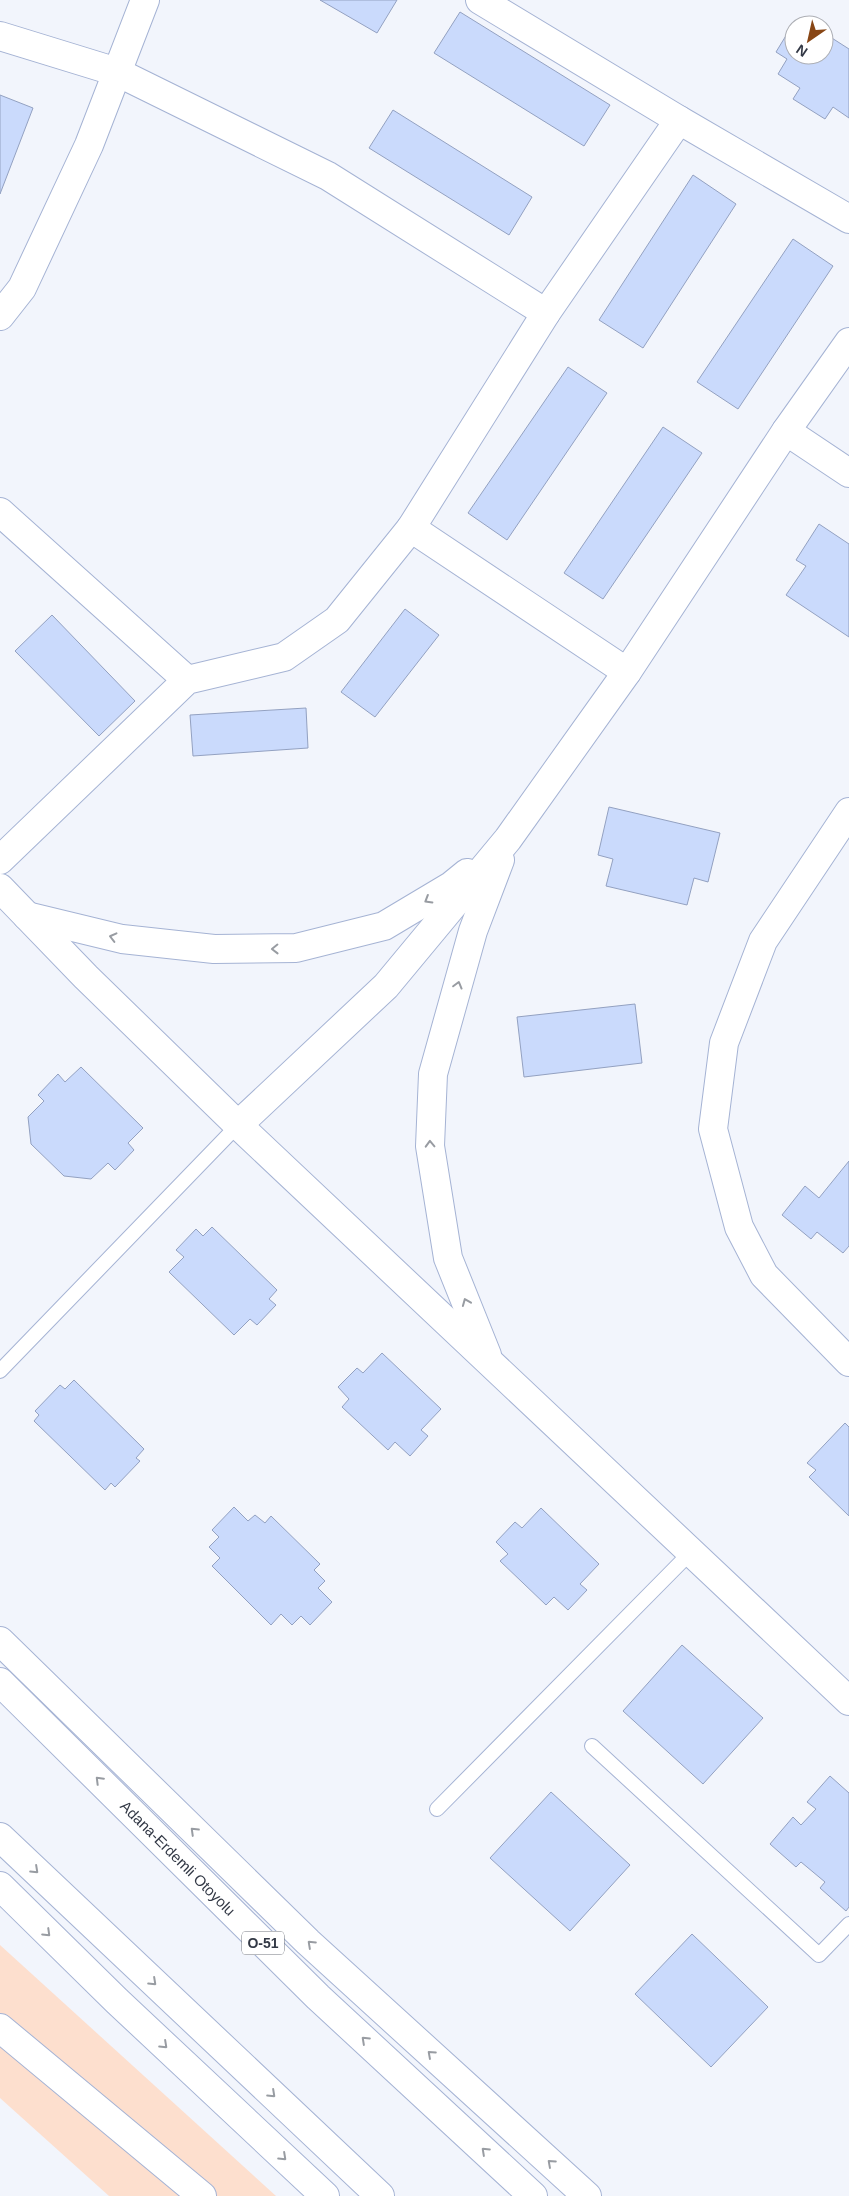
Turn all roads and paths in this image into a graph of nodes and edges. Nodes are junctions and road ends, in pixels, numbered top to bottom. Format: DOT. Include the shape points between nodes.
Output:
graph roads {
  1 [pos="145,0"];
  2 [pos="480,0"];
  3 [pos="0,36"];
  4 [pos="117,72"];
  5 [pos="679,120"];
  6 [pos="849,219"];
  7 [pos="546,313"];
  8 [pos="0,316"];
  9 [pos="849,342"];
  10 [pos="786,431"];
  11 [pos="849,473"];
  12 [pos="0,512"];
  13 [pos="410,528"];
  14 [pos="627,672"];
  15 [pos="187,680"];
  16 [pos="848,815"];
  17 [pos="508,839"];
  18 [pos="0,860"];
  19 [pos="0,888"];
  20 [pos="27,916"];
  21 [pos="238,1125"];
  22 [pos="849,1362"];
  23 [pos="491,1363"];
  24 [pos="0,1372"];
  25 [pos="691,1552"];
  26 [pos="0,1641"];
  27 [pos="0,1682"];
  28 [pos="849,1701"];
  29 [pos="592,1746"];
  30 [pos="437,1809"];
  31 [pos="0,1837"];
  32 [pos="0,1886"];
  33 [pos="849,1924"];
  34 [pos="0,2028"];
  35 [pos="202,2196"];
  36 [pos="325,2196"];
  37 [pos="380,2196"];
  38 [pos="533,2196"];
  39 [pos="586,2196"];
  1 -- 4 [label="main road"];
  2 -- 5 [label="main road"];
  3 -- 4 [label="main road"];
  4 -- 7 [label="main road" via="328,176"];
  4 -- 8 [label="main road" via="89,145 22,288"];
  5 -- 6 [label="main road"];
  5 -- 7 [label="main road"];
  7 -- 13 [label="main road"];
  9 -- 10 [label="main road"];
  10 -- 11 [label="main road"];
  10 -- 14 [label="main road"];
  12 -- 15 [label="main road"];
  13 -- 14 [label="main road"];
  13 -- 15 [label="main road" via="337,620 284,657"];
  14 -- 17 [label="main road"];
  15 -- 18 [label="main road"];
  16 -- 22 [label="main road" via="763,942 724,1043 713,1129 739,1227 764,1275"];
  17 -- 20 [label="main road, one-way" via="451,886 384,926 296,948 214,950 122,939"];
  17 -- 21 [label="main road" via="386,986"];
  23 -- 17 [label="main road, one-way" via="448,1258 430,1146 433,1074 473,931"];
  19 -- 20 [label="main road"];
  20 -- 21 [label="main road"];
  21 -- 23 [label="main road"];
  21 -- 24 [label="lane"];
  23 -- 25 [label="main road"];
  25 -- 28 [label="main road"];
  25 -- 30 [label="lane"];
  39 -- 26 [label="main road, one-way" via="308,1942"];
  38 -- 27 [label="main road, Adana-Erdemli Otoyolu / O-51, one-way" via="318,1997"];
  29 -- 33 [label="lane" via="819,1955"];
  31 -- 37 [label="main road, one-way"];
  32 -- 36 [label="main road, one-way" via="116,2001"];
  34 -- 35 [label="main road"];
}
